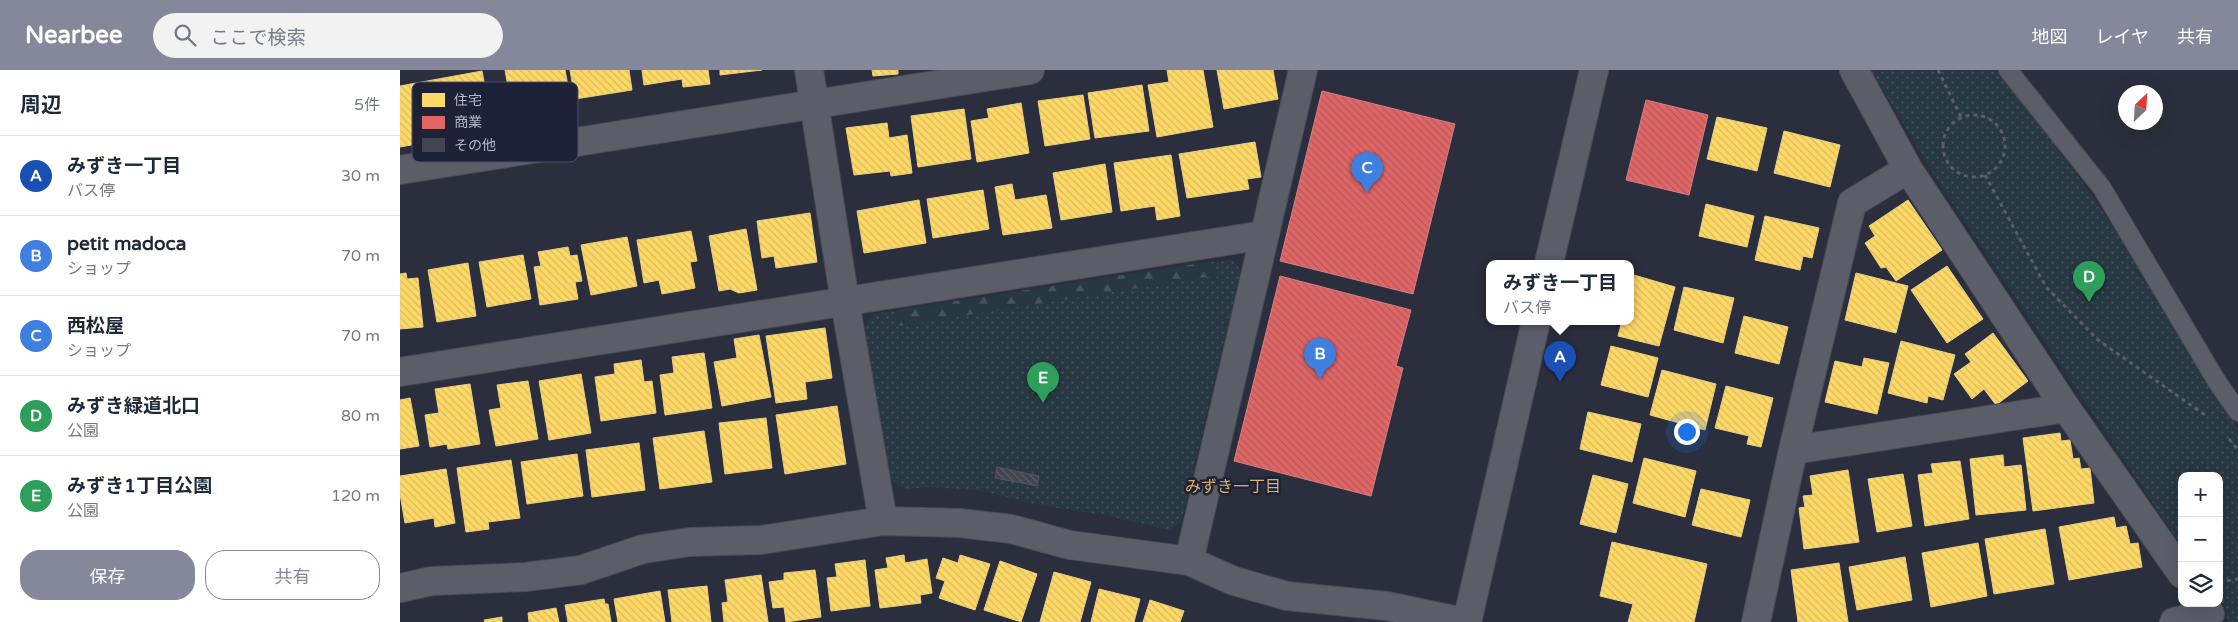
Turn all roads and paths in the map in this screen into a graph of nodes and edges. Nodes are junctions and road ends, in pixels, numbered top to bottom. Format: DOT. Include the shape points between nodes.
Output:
graph roads {
  1 [pos="810,70"];
  2 [pos="1030,70"];
  3 [pos="1303,70"];
  4 [pos="1594,70"];
  5 [pos="1854,70"];
  6 [pos="1938,70"];
  7 [pos="2008,70"];
  8 [pos="814,105"];
  9 [pos="1961,117"];
  10 [pos="578,142"];
  11 [pos="451,162"];
  12 [pos="1908,169"];
  13 [pos="400,170"];
  14 [pos="1985,175"];
  15 [pos="1264,236"];
  16 [pos="1550,260"];
  17 [pos="845,302"];
  18 [pos="1535,325"];
  19 [pos="400,372"];
  20 [pos="2066,408"];
  21 [pos="2238,412"];
  22 [pos="2209,418"];
  23 [pos="2222,432"];
  24 [pos="1793,450"];
  25 [pos="2238,450"];
  26 [pos="884,521"];
  27 [pos="1189,561"];
  28 [pos="2178,568"];
  29 [pos="2238,580"];
  30 [pos="2223,582"];
  31 [pos="400,588"];
  32 [pos="2208,613"];
  33 [pos="1465,622"];
  34 [pos="1756,622"];
  35 [pos="2174,622"];
  1 -- 8 [label="street"];
  2 -- 8 [label="street"];
  3 -- 15 [label="street"];
  4 -- 16 [label="street"];
  5 -- 12 [label="street"];
  6 -- 9 [label="path"];
  7 -- 21 [label="lane" via="2102,188"];
  8 -- 10 [label="street"];
  8 -- 17 [label="street"];
  9 -- 14 [label="path" via="1946,131 1943,151 1947,161 1963,175"];
  9 -- 14 [label="path" via="1981,114 1990,118 2004,134 2005,154 2001,163"];
  11 -- 13 [label="street"];
  12 -- 20 [label="street"];
  12 -- 24 [label="street" via="1852,203"];
  14 -- 22 [label="path" via="2046,287 2098,340"];
  15 -- 17 [label="street"];
  15 -- 27 [label="street"];
  17 -- 19 [label="street"];
  17 -- 26 [label="street"];
  18 -- 33 [label="street"];
  20 -- 24 [label="street"];
  20 -- 28 [label="street"];
  23 -- 25 [label="path"];
  24 -- 34 [label="street"];
  26 -- 27 [label="street" via="1011,529 1070,545"];
  26 -- 31 [label="street" via="761,540 690,542 643,549 582,570 526,577 432,581"];
  27 -- 33 [label="street" via="1234,581 1287,596 1387,606"];
  29 -- 30 [label="path"];
  32 -- 35 [label="street"];
}
